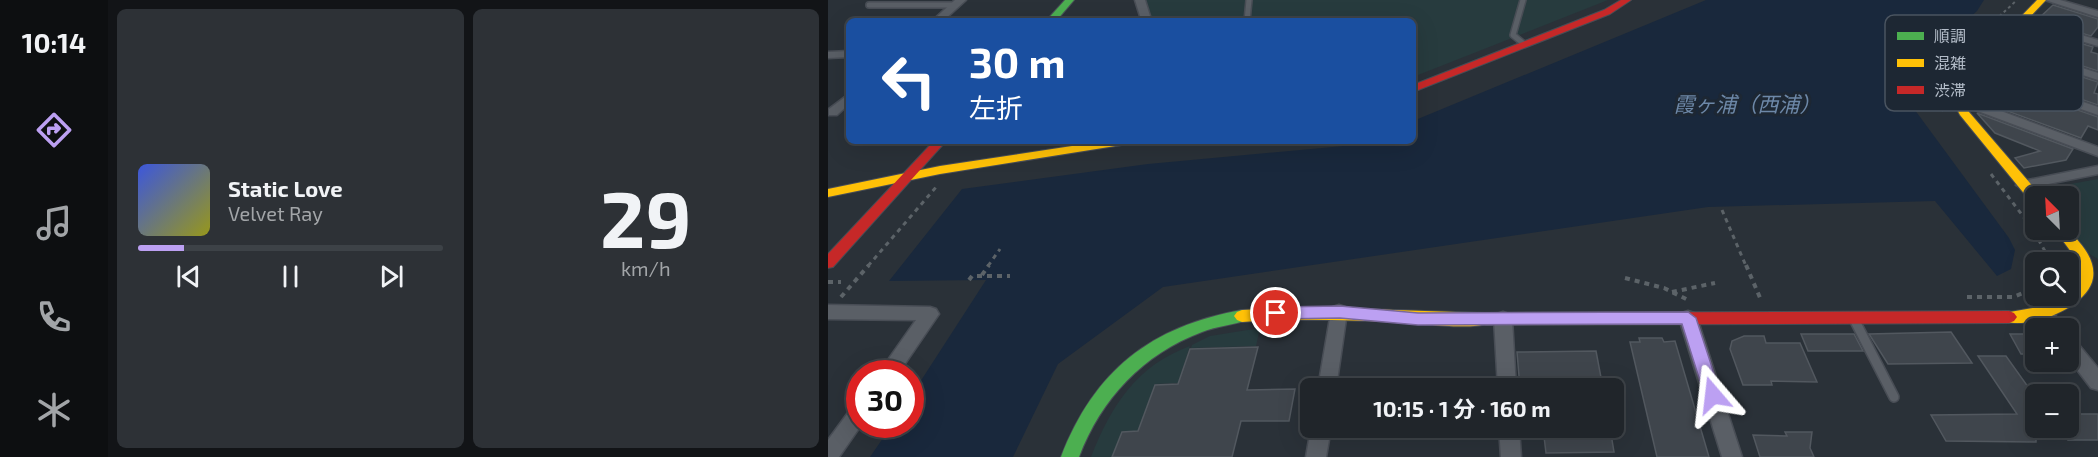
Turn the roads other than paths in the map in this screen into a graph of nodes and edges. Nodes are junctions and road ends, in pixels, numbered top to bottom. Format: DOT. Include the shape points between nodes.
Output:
graph roads {
  1 [pos="1070,0"];
  2 [pos="1140,0"];
  3 [pos="1249,0"];
  4 [pos="1523,0"];
  5 [pos="1627,0"];
  6 [pos="2042,0"];
  7 [pos="2050,0"];
  8 [pos="959,2"];
  9 [pos="869,5"];
  10 [pos="2098,14"];
  11 [pos="2026,15"];
  12 [pos="940,18"];
  13 [pos="1054,18"];
  14 [pos="1144,18"];
  15 [pos="1247,18"];
  16 [pos="2083,39"];
  17 [pos="2098,43"];
  18 [pos="1524,44"];
  19 [pos="846,54"];
  20 [pos="828,55"];
  21 [pos="2083,72"];
  22 [pos="2098,77"];
  23 [pos="1416,88"];
  24 [pos="846,101"];
  25 [pos="2083,106"];
  26 [pos="846,111"];
  27 [pos="1965,111"];
  28 [pos="1989,111"];
  29 [pos="2098,111"];
  30 [pos="830,114"];
  31 [pos="937,144"];
  32 [pos="1096,144"];
  33 [pos="2098,152"];
  34 [pos="2098,170"];
  35 [pos="906,177"];
  36 [pos="2023,184"];
  37 [pos="2025,186"];
  38 [pos="828,193"];
  39 [pos="2069,240"];
  40 [pos="828,263"];
  41 [pos="2093,275"];
  42 [pos="1689,309"];
  43 [pos="828,312"];
  44 [pos="1340,312"];
  45 [pos="2045,314"];
  46 [pos="1853,317"];
  47 [pos="2048,318"];
  48 [pos="1503,320"];
  49 [pos="2079,358"];
  50 [pos="897,360"];
  51 [pos="1329,378"];
  52 [pos="1506,378"];
  53 [pos="2098,382"];
  54 [pos="1894,397"];
  55 [pos="846,431"];
  56 [pos="1319,438"];
  57 [pos="1509,438"];
  58 [pos="828,456"];
  59 [pos="1070,457"];
  60 [pos="1316,457"];
  61 [pos="1510,457"];
  62 [pos="1732,457"];
  1 -- 13 [label="street"];
  2 -- 14 [label="street"];
  3 -- 15 [label="lane"];
  4 -- 18 [label="lane" via="1513,34"];
  5 -- 18 [label="street" via="1607,12"];
  6 -- 11 [label="street"];
  7 -- 10 [label="street"];
  8 -- 9 [label="lane"];
  8 -- 12 [label="street"];
  16 -- 17 [label="street"];
  18 -- 23 [label="street"];
  19 -- 20 [label="street"];
  21 -- 22 [label="street"];
  24 -- 30 [label="street"];
  25 -- 29 [label="street"];
  26 -- 30 [label="street"];
  27 -- 36 [label="street"];
  28 -- 33 [label="street"];
  31 -- 35 [label="street"];
  32 -- 35 [label="street"];
  34 -- 36 [label="street"];
  35 -- 38 [label="street"];
  35 -- 40 [label="street"];
  36 -- 37 [label="street"];
  39 -- 41 [label="street"];
  41 -- 45 [label="street" via="2075,297"];
  42 -- 46 [label="street"];
  42 -- 48 [label="street"];
  42 -- 62 [label="street"];
  43 -- 50 [label="street" via="930,314"];
  44 -- 48 [label="street" via="1418,319"];
  44 -- 51 [label="street"];
  44 -- 59 [label="street" via="1238,316 1210,321 1173,336 1123,372 1086,419"];
  45 -- 46 [label="street"];
  45 -- 47 [label="street"];
  46 -- 54 [label="lane"];
  48 -- 52 [label="street"];
  49 -- 53 [label="street"];
  55 -- 58 [label="street"];
  56 -- 60 [label="street"];
  57 -- 61 [label="street"];
}
